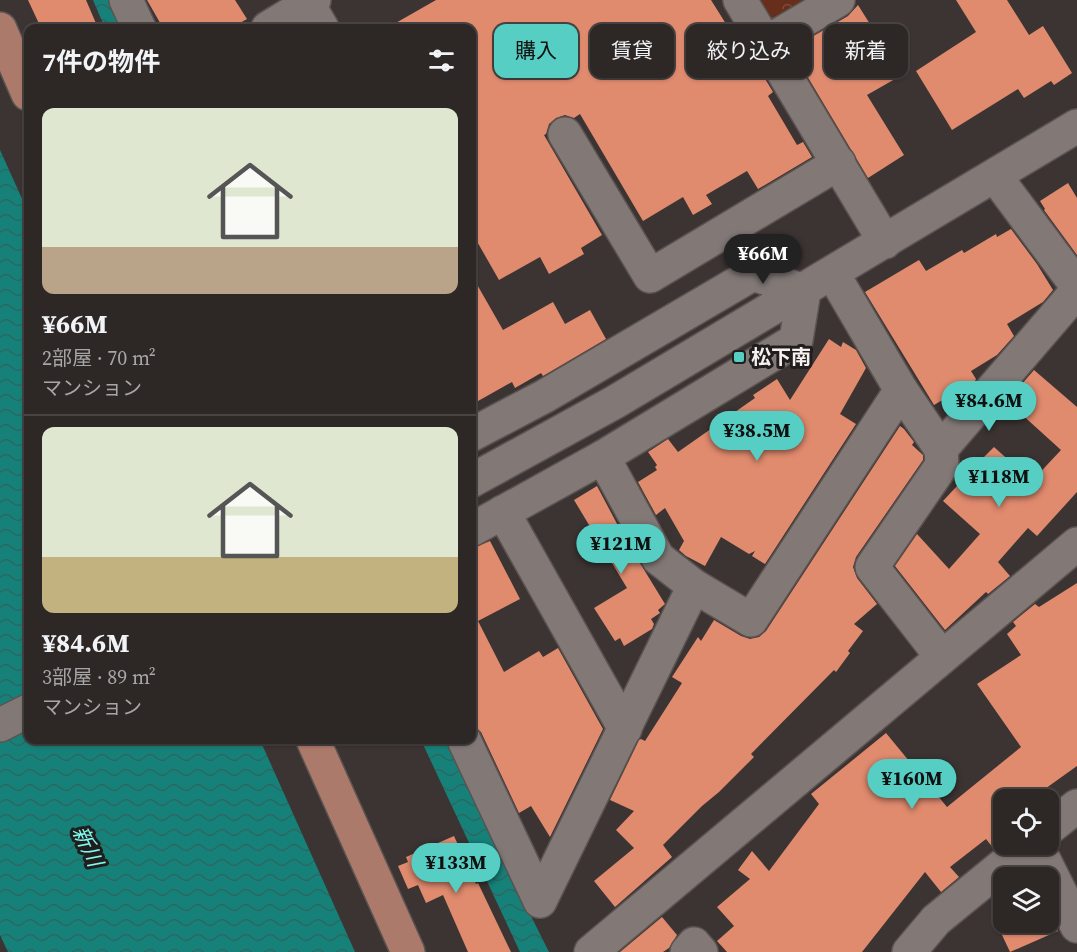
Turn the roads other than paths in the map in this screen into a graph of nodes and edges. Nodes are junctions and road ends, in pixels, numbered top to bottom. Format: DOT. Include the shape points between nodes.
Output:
graph roads {
  1 [pos="126,0"];
  2 [pos="740,0"];
  3 [pos="838,0"];
  4 [pos="314,11"];
  5 [pos="137,24"];
  6 [pos="279,24"];
  7 [pos="755,24"];
  8 [pos="797,24"];
  9 [pos="0,29"];
  10 [pos="788,78"];
  11 [pos="24,85"];
  12 [pos="1077,126"];
  13 [pos="565,134"];
  14 [pos="839,163"];
  15 [pos="995,176"];
  16 [pos="885,242"];
  17 [pos="833,274"];
  18 [pos="1077,286"];
  19 [pos="804,291"];
  20 [pos="1077,291"];
  21 [pos="901,390"];
  22 [pos="476,432"];
  23 [pos="941,450"];
  24 [pos="603,457"];
  25 [pos="476,478"];
  26 [pos="503,512"];
  27 [pos="476,527"];
  28 [pos="1077,544"];
  29 [pos="694,586"];
  30 [pos="942,657"];
  31 [pos="24,713"];
  32 [pos="0,725"];
  33 [pos="625,729"];
  34 [pos="315,744"];
  35 [pos="466,744"];
  36 [pos="1077,806"];
  37 [pos="1059,820"];
  38 [pos="1016,855"];
  39 [pos="1042,855"];
  40 [pos="1077,926"];
  41 [pos="408,952"];
  42 [pos="591,952"];
  43 [pos="687,952"];
  44 [pos="701,952"];
  45 [pos="909,952"];
  1 -- 5 [label="street"];
  2 -- 7 [label="street"];
  3 -- 8 [label="street"];
  4 -- 6 [label="street"];
  9 -- 11 [label="main road"];
  10 -- 14 [label="street"];
  12 -- 15 [label="street"];
  13 -- 14 [label="street" via="650,276"];
  14 -- 16 [label="street"];
  15 -- 16 [label="street"];
  15 -- 18 [label="street"];
  16 -- 17 [label="street"];
  17 -- 19 [label="street"];
  17 -- 21 [label="street"];
  19 -- 22 [label="street" via="753,274"];
  19 -- 24 [label="street" via="796,340"];
  19 -- 25 [label="street"];
  20 -- 23 [label="street"];
  21 -- 23 [label="street"];
  21 -- 29 [label="street" via="751,620"];
  23 -- 30 [label="street" via="942,465 872,567"];
  24 -- 26 [label="street"];
  24 -- 29 [label="street" via="658,558"];
  26 -- 27 [label="street"];
  26 -- 33 [label="street"];
  28 -- 30 [label="street"];
  29 -- 33 [label="street"];
  30 -- 42 [label="street"];
  31 -- 32 [label="street"];
  33 -- 35 [label="street" via="540,900"];
  34 -- 41 [label="main road"];
  36 -- 37 [label="street"];
  38 -- 45 [label="street" via="936,920"];
  39 -- 40 [label="street"];
  43 -- 44 [label="street" via="694,944"];
}
